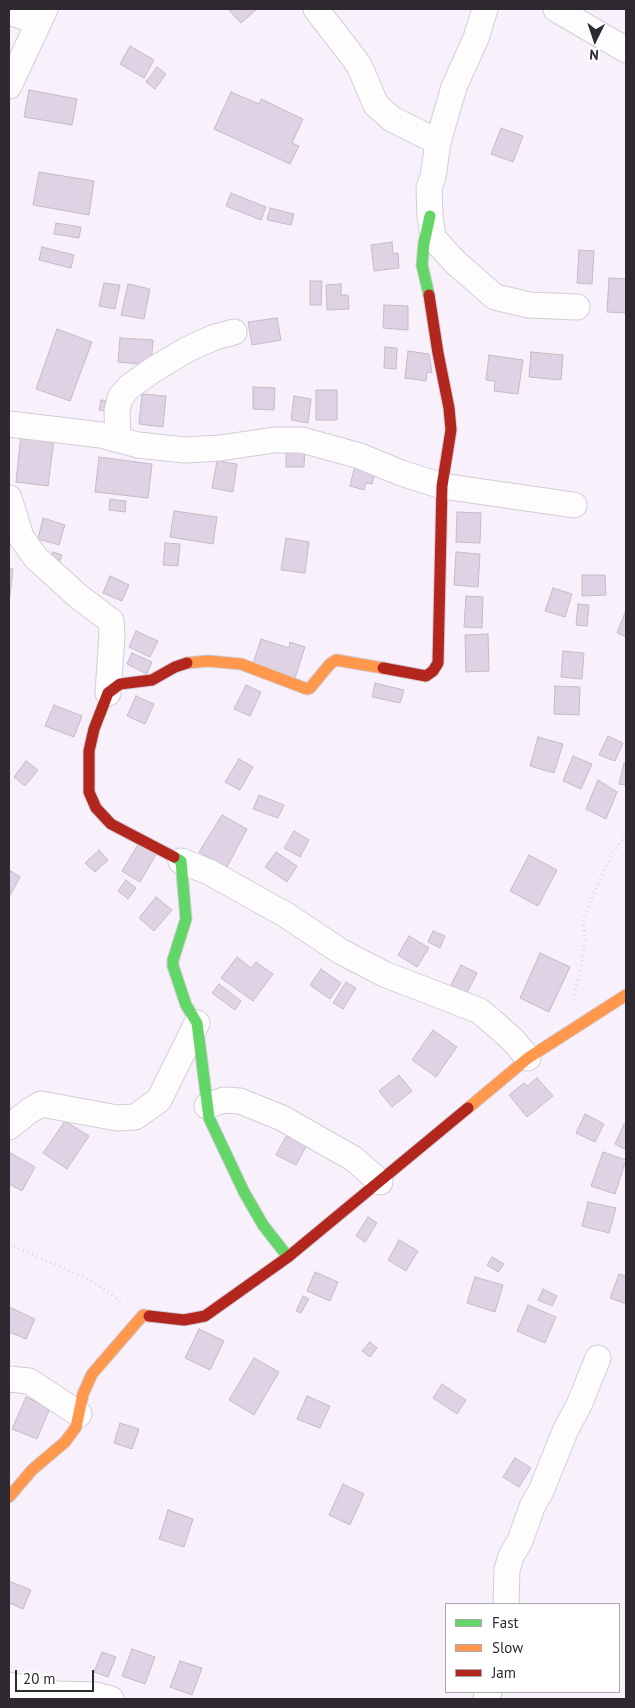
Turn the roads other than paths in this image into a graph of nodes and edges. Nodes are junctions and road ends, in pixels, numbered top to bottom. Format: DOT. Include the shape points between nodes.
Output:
graph roads {
  1 [pos="316,9"];
  2 [pos="485,9"];
  3 [pos="556,9"];
  4 [pos="9,12"];
  5 [pos="42,15"];
  6 [pos="626,50"];
  7 [pos="9,86"];
  8 [pos="438,142"];
  9 [pos="430,216"];
  10 [pos="577,307"];
  11 [pos="234,332"];
  12 [pos="9,424"];
  13 [pos="118,438"];
  14 [pos="442,486"];
  15 [pos="9,498"];
  16 [pos="574,504"];
  17 [pos="108,693"];
  18 [pos="181,861"];
  19 [pos="626,995"];
  20 [pos="197,1023"];
  21 [pos="528,1058"];
  22 [pos="207,1106"];
  23 [pos="9,1127"];
  24 [pos="380,1182"];
  25 [pos="288,1258"];
  26 [pos="598,1358"];
  27 [pos="9,1379"];
  28 [pos="79,1414"];
  29 [pos="9,1497"];
  30 [pos="506,1603"];
  31 [pos="9,1685"];
  32 [pos="111,1699"];
  1 -- 8 [label="street" via="359,65 376,105 392,119"];
  2 -- 8 [label="street" via="454,87"];
  3 -- 6 [label="street"];
  4 -- 5 [label="street"];
  5 -- 7 [label="street"];
  8 -- 9 [label="street" via="429,188"];
  9 -- 10 [label="street" via="434,238 456,263 495,297 528,305"];
  9 -- 14 [label="street" via="422,265 451,430"];
  11 -- 13 [label="street" via="188,350 128,387 117,410"];
  12 -- 13 [label="street"];
  13 -- 14 [label="street" via="185,450 302,440 360,456 401,474"];
  14 -- 16 [label="street"];
  14 -- 17 [label="street" via="438,663 426,676 336,660 306,689 242,664 208,661 175,667 152,680 120,684"];
  15 -- 17 [label="street" via="21,537 36,558 111,621"];
  17 -- 18 [label="street" via="89,751 89,792 96,808 110,824"];
  18 -- 20 [label="street" via="186,919 173,966 186,1005"];
  18 -- 21 [label="street" via="218,876 340,951 384,974 480,1011"];
  19 -- 21 [label="street"];
  20 -- 22 [label="street"];
  20 -- 23 [label="street" via="159,1100 135,1117 117,1118 42,1104"];
  21 -- 24 [label="street"];
  22 -- 24 [label="street" via="224,1100 240,1101 282,1118 354,1159"];
  22 -- 25 [label="street" via="209,1118 244,1192"];
  24 -- 25 [label="street"];
  25 -- 28 [label="street" via="205,1316 184,1320 143,1315 92,1374"];
  26 -- 30 [label="street" via="511,1556 507,1570"];
  27 -- 28 [label="street" via="29,1381"];
  28 -- 29 [label="street" via="76,1427 65,1442 32,1470"];
  31 -- 32 [label="street"];
}
